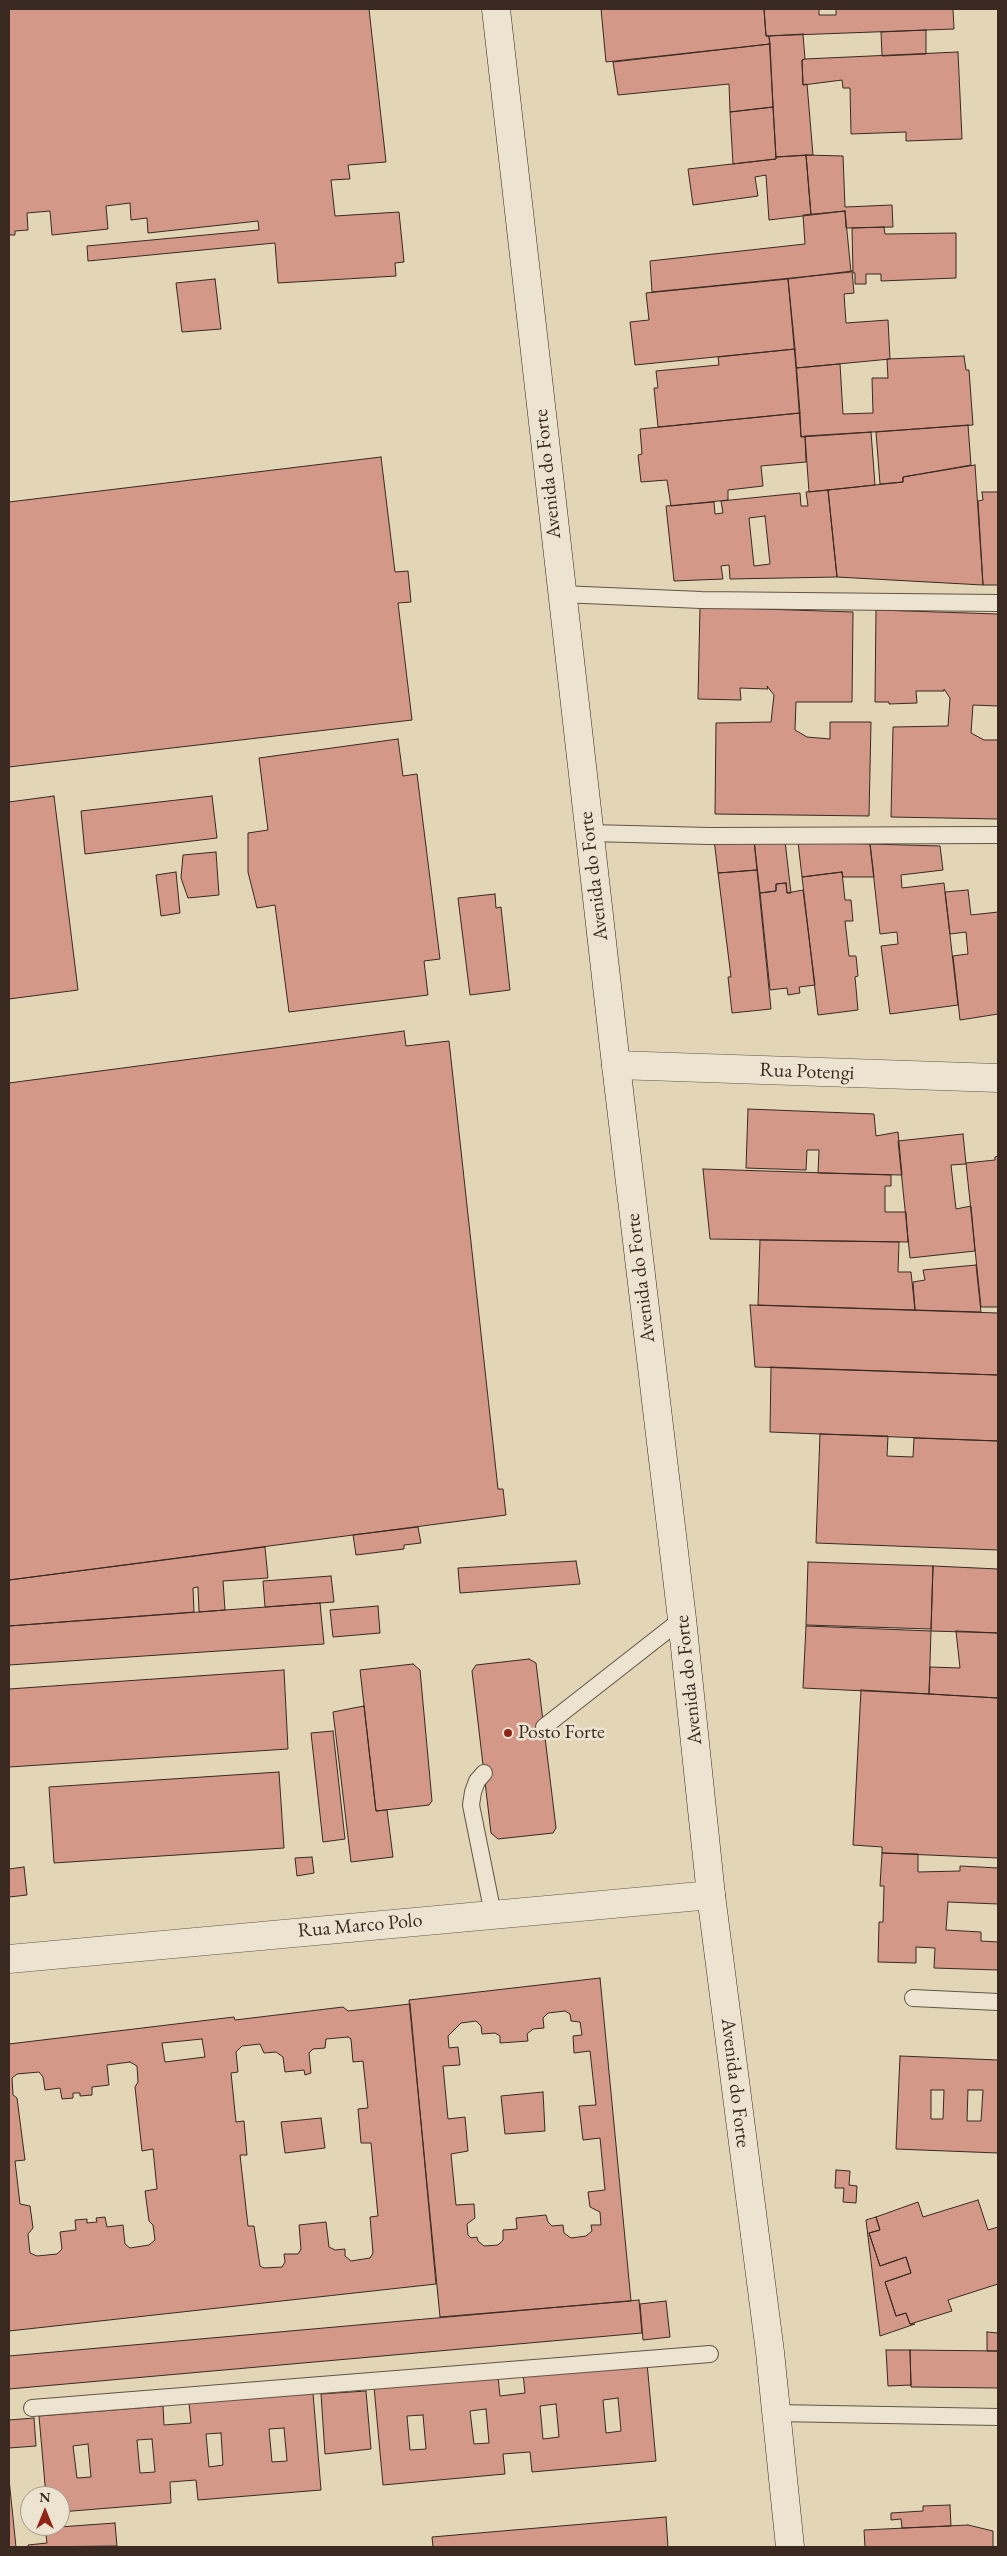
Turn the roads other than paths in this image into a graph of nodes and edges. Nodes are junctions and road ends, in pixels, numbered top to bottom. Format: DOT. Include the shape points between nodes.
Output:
graph roads {
  1 [pos="496,9"];
  2 [pos="562,594"];
  3 [pos="998,603"];
  4 [pos="590,833"];
  5 [pos="998,835"];
  6 [pos="616,1065"];
  7 [pos="998,1078"];
  8 [pos="682,1619"];
  9 [pos="544,1727"];
  10 [pos="484,1773"];
  11 [pos="712,1895"];
  12 [pos="493,1914"];
  13 [pos="9,1959"];
  14 [pos="913,1998"];
  15 [pos="998,2002"];
  16 [pos="710,2354"];
  17 [pos="32,2408"];
  18 [pos="775,2413"];
  19 [pos="998,2417"];
  20 [pos="790,2547"];
  1 -- 2 [label="main road, Avenida do Forte"];
  2 -- 3 [label="lane" via="702,600"];
  2 -- 4 [label="main road, Avenida do Forte"];
  4 -- 5 [label="lane"];
  4 -- 6 [label="main road, Avenida do Forte"];
  6 -- 7 [label="main road, Rua Potengi"];
  6 -- 8 [label="main road, Avenida do Forte"];
  8 -- 9 [label="lane"];
  8 -- 11 [label="main road, Avenida do Forte"];
  10 -- 12 [label="lane" via="475,1786 472,1804"];
  11 -- 12 [label="main road, Rua Marco Polo"];
  11 -- 18 [label="main road, Avenida do Forte"];
  12 -- 13 [label="main road, Rua Marco Polo"];
  14 -- 15 [label="lane"];
  16 -- 17 [label="lane"];
  18 -- 19 [label="lane"];
  18 -- 20 [label="main road, Avenida do Forte"];
}
